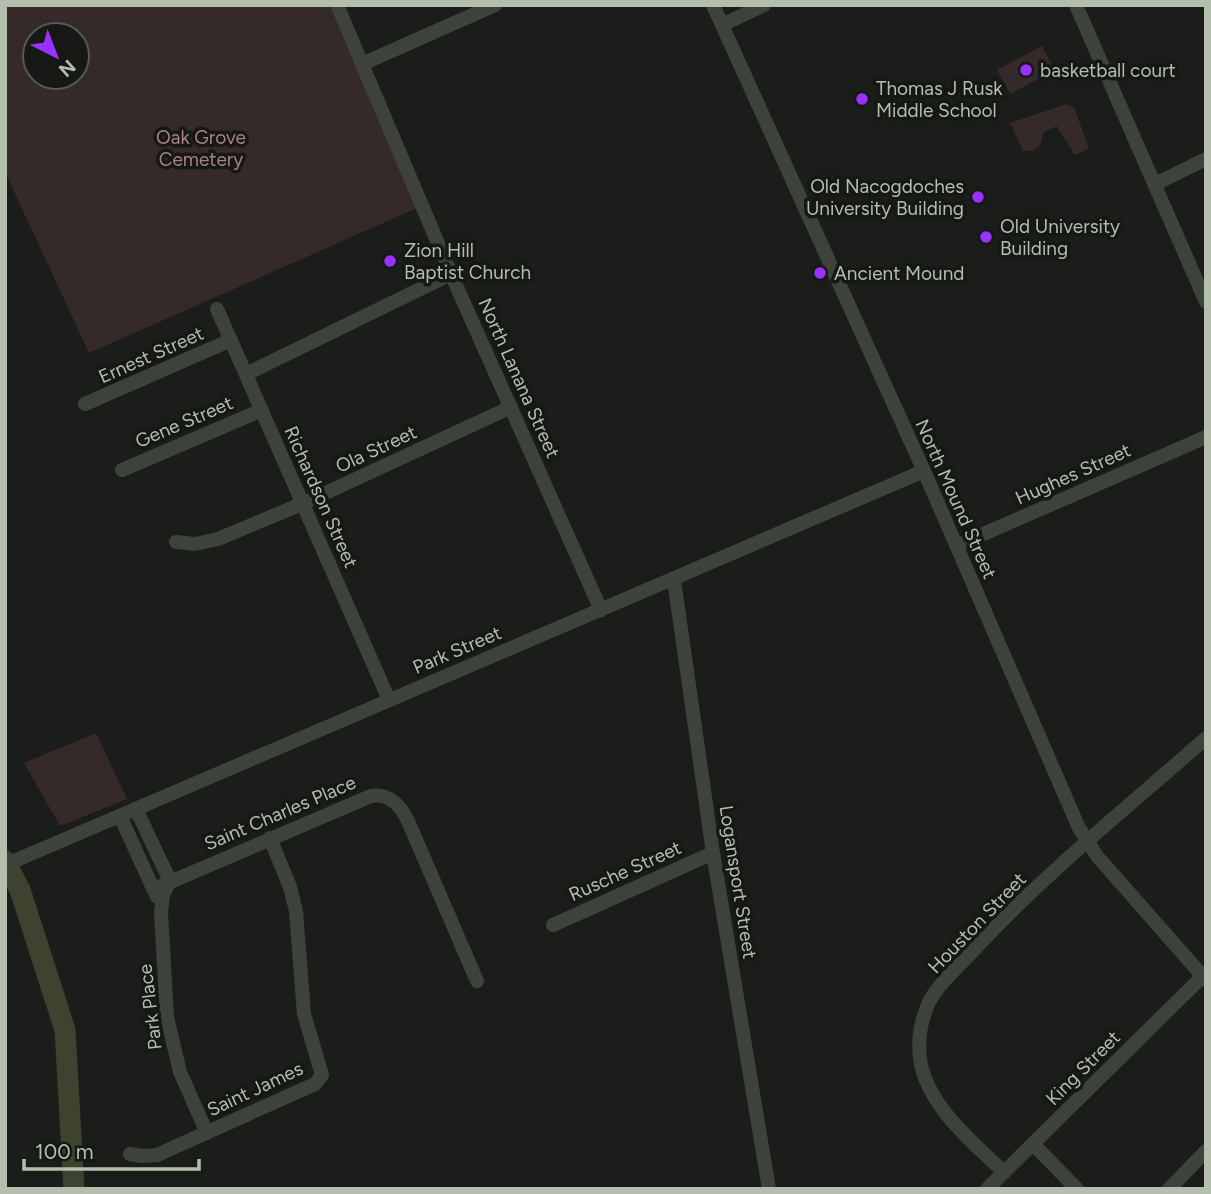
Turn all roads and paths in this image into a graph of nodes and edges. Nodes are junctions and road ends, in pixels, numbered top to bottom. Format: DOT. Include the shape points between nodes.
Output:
graph roads {
  1 [pos="337,5"];
  2 [pos="495,5"];
  3 [pos="713,5"];
  4 [pos="764,5"];
  5 [pos="1076,5"];
  6 [pos="722,25"];
  7 [pos="362,64"];
  8 [pos="1206,159"];
  9 [pos="1156,184"];
  10 [pos="452,274"];
  11 [pos="1206,302"];
  12 [pos="218,309"];
  13 [pos="231,340"];
  14 [pos="246,374"];
  15 [pos="85,404"];
  16 [pos="512,407"];
  17 [pos="262,410"];
  18 [pos="1206,437"];
  19 [pos="122,470"];
  20 [pos="924,471"];
  21 [pos="304,503"];
  22 [pos="176,542"];
  23 [pos="956,546"];
  24 [pos="674,580"];
  25 [pos="601,611"];
  26 [pos="389,700"];
  27 [pos="1206,738"];
  28 [pos="136,809"];
  29 [pos="120,816"];
  30 [pos="270,838"];
  31 [pos="1087,843"];
  32 [pos="713,853"];
  33 [pos="5,864"];
  34 [pos="170,881"];
  35 [pos="154,889"];
  36 [pos="161,912"];
  37 [pos="553,925"];
  38 [pos="1205,977"];
  39 [pos="477,981"];
  40 [pos="207,1133"];
  41 [pos="1033,1144"];
  42 [pos="1206,1151"];
  43 [pos="130,1154"];
  44 [pos="1004,1173"];
  45 [pos="769,1189"];
  46 [pos="987,1189"];
  47 [pos="1077,1189"];
  48 [pos="1169,1189"];
  1 -- 7 [label="street, North Lanana Street"];
  2 -- 7 [label="street"];
  3 -- 6 [label="street, North Mound Street"];
  4 -- 6 [label="street"];
  5 -- 9 [label="street"];
  6 -- 20 [label="street, North Mound Street"];
  7 -- 10 [label="street, North Lanana Street"];
  8 -- 9 [label="street"];
  9 -- 11 [label="street"];
  10 -- 14 [label="street"];
  10 -- 16 [label="street, North Lanana Street"];
  12 -- 13 [label="street, Richardson Street"];
  13 -- 14 [label="street, Richardson Street"];
  13 -- 15 [label="street, Ernest Street"];
  14 -- 17 [label="street, Richardson Street"];
  16 -- 21 [label="street, Ola Street"];
  16 -- 25 [label="street, North Lanana Street"];
  17 -- 19 [label="street, Gene Street"];
  17 -- 21 [label="street, Richardson Street"];
  18 -- 23 [label="street, Hughes Street"];
  20 -- 23 [label="street, North Mound Street"];
  20 -- 24 [label="street, Park Street"];
  21 -- 22 [label="street, Ola Street" via="218,539"];
  21 -- 26 [label="street, Richardson Street"];
  23 -- 31 [label="street, North Mound Street"];
  24 -- 25 [label="street, Park Street"];
  24 -- 32 [label="street, Logansport Street"];
  25 -- 26 [label="street, Park Street"];
  26 -- 28 [label="street, Park Street"];
  27 -- 31 [label="street, Houston Street"];
  28 -- 29 [label="street, Park Street"];
  28 -- 34 [label="street"];
  29 -- 33 [label="street, Park Street"];
  29 -- 35 [label="street, Park Place"];
  30 -- 34 [label="street, Saint Charles Place"];
  30 -- 39 [label="street, Saint Charles Place" via="371,796 395,802 408,821"];
  30 -- 40 [label="street, Saint James" via="296,911 304,1014 322,1075 315,1084"];
  31 -- 38 [label="street, North Mound Street"];
  31 -- 44 [label="street, Houston Street" via="982,941 930,1000 924,1015 922,1067 937,1099 946,1115"];
  32 -- 37 [label="street, Rusche Street"];
  32 -- 45 [label="street, Logansport Street"];
  34 -- 35 [label="street, Saint Charles Place"];
  34 -- 36 [label="street, Park Place"];
  35 -- 36 [label="street, Park Place"];
  36 -- 40 [label="street, Park Place" via="169,1031 180,1073"];
  38 -- 41 [label="street, King Street"];
  40 -- 43 [label="street, Saint James" via="157,1155"];
  41 -- 44 [label="street, King Street"];
  41 -- 47 [label="street"];
  42 -- 48 [label="street"];
  44 -- 46 [label="street, King Street"];
}
